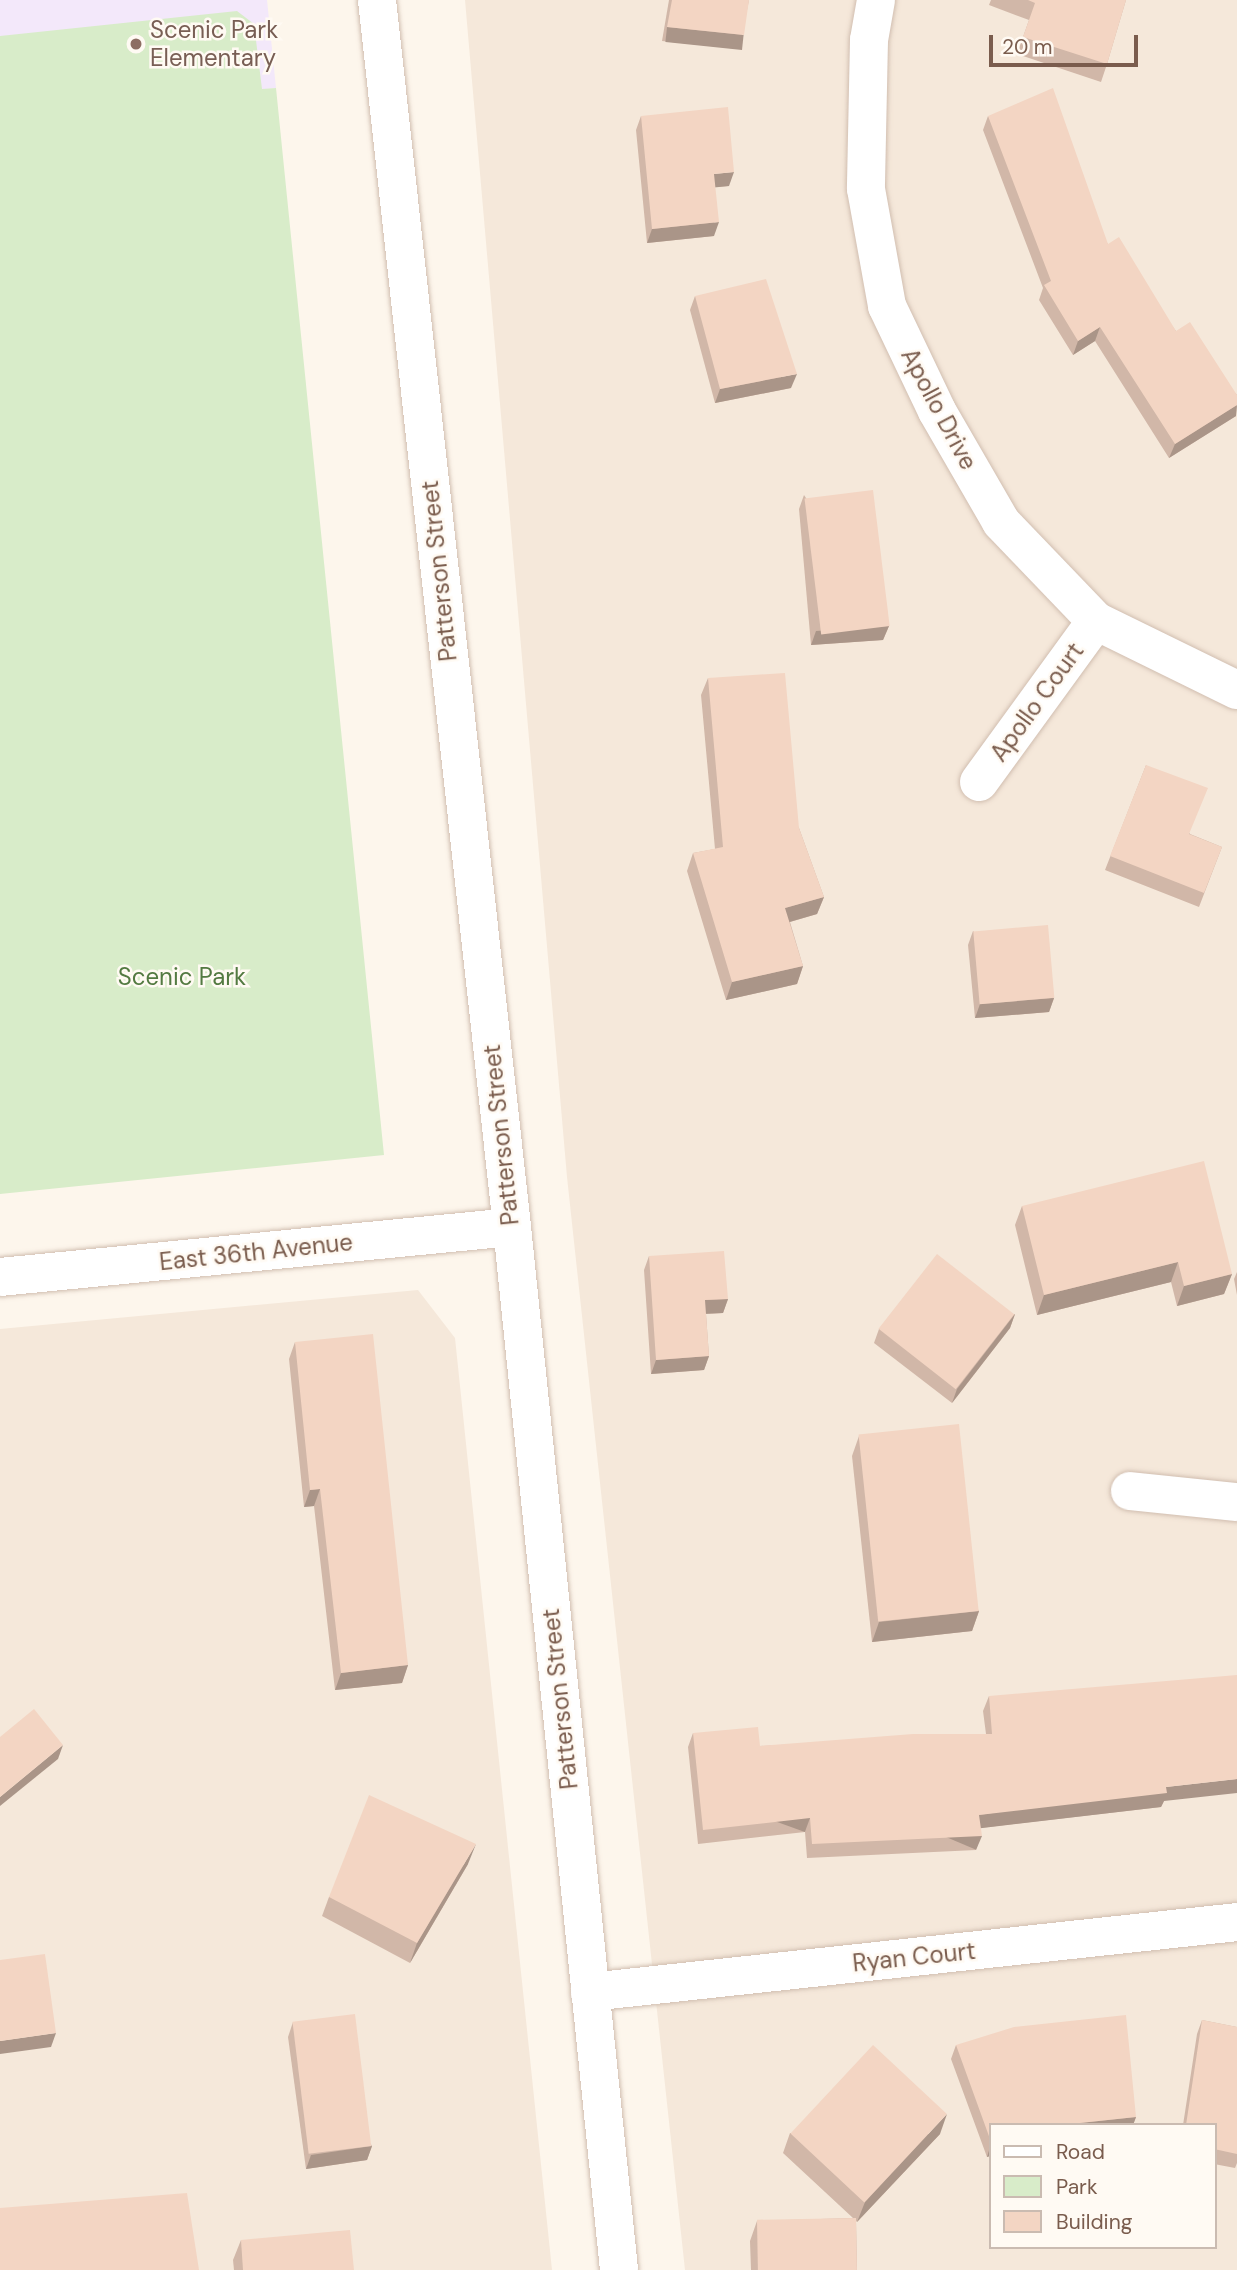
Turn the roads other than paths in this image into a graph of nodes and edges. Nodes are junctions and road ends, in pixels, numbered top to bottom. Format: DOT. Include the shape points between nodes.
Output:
graph roads {
  1 [pos="377,0"];
  2 [pos="876,0"];
  3 [pos="1096,621"];
  4 [pos="1237,690"];
  5 [pos="979,782"];
  6 [pos="512,1227"];
  7 [pos="0,1277"];
  8 [pos="1130,1491"];
  9 [pos="1237,1503"];
  10 [pos="1237,1922"];
  11 [pos="590,1992"];
  12 [pos="619,2270"];
  1 -- 6 [label="street, Patterson Street"];
  2 -- 3 [label="street, Apollo Drive" via="869,40 866,189 887,306 937,411 1002,522"];
  3 -- 4 [label="street, Apollo Drive"];
  3 -- 5 [label="street, Apollo Court"];
  6 -- 7 [label="street, East 36th Avenue"];
  6 -- 11 [label="street, Patterson Street"];
  8 -- 9 [label="street"];
  10 -- 11 [label="street, Ryan Court"];
  11 -- 12 [label="street, Patterson Street"];
}
